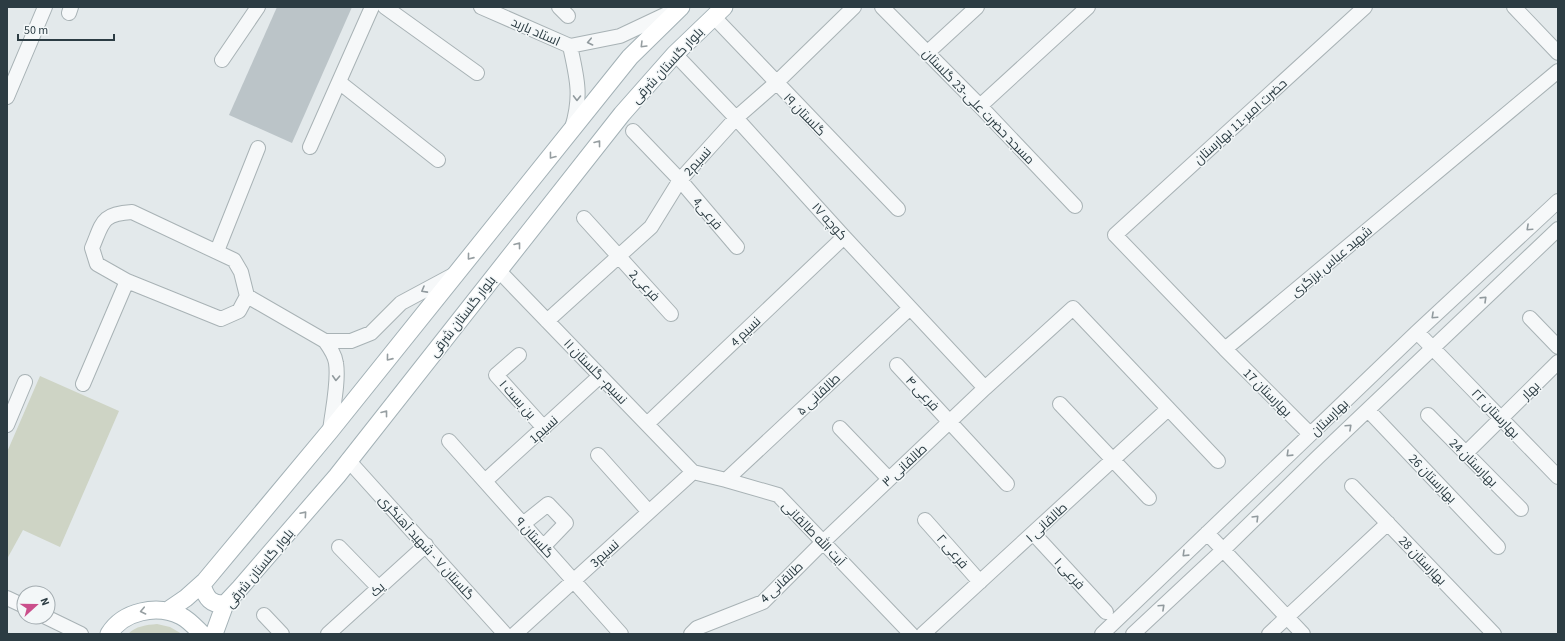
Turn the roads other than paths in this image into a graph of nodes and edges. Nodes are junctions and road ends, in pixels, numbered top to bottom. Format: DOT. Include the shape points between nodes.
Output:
graph roads {
  1 [pos="45,7"];
  2 [pos="258,7"];
  3 [pos="372,7"];
  4 [pos="385,7"];
  5 [pos="480,7"];
  6 [pos="854,7"];
  7 [pos="882,7"];
  8 [pos="977,7"];
  9 [pos="1088,7"];
  10 [pos="1365,7"];
  11 [pos="1514,7"];
  12 [pos="680,8"];
  13 [pos="719,12"];
  14 [pos="570,46"];
  15 [pos="927,53"];
  16 [pos="1558,53"];
  17 [pos="675,54"];
  18 [pos="222,60"];
  19 [pos="1558,71"];
  20 [pos="477,73"];
  21 [pos="339,82"];
  22 [pos="776,83"];
  23 [pos="7,97"];
  24 [pos="980,106"];
  25 [pos="736,118"];
  26 [pos="633,131"];
  27 [pos="571,132"];
  28 [pos="310,147"];
  29 [pos="258,148"];
  30 [pos="438,160"];
  31 [pos="680,180"];
  32 [pos="1558,201"];
  33 [pos="1075,206"];
  34 [pos="898,209"];
  35 [pos="584,218"];
  36 [pos="1558,229"];
  37 [pos="844,237"];
  38 [pos="737,247"];
  39 [pos="217,252"];
  40 [pos="618,256"];
  41 [pos="498,270"];
  42 [pos="458,271"];
  43 [pos="127,281"];
  44 [pos="247,296"];
  45 [pos="910,308"];
  46 [pos="671,314"];
  47 [pos="1530,318"];
  48 [pos="547,321"];
  49 [pos="1417,332"];
  50 [pos="325,341"];
  51 [pos="1558,347"];
  52 [pos="1225,349"];
  53 [pos="1433,349"];
  54 [pos="519,355"];
  55 [pos="1558,362"];
  56 [pos="897,365"];
  57 [pos="600,376"];
  58 [pos="25,382"];
  59 [pos="83,384"];
  60 [pos="986,388"];
  61 [pos="1060,404"];
  62 [pos="1168,408"];
  63 [pos="1368,410"];
  64 [pos="1428,415"];
  65 [pos="1501,418"];
  66 [pos="950,421"];
  67 [pos="647,424"];
  68 [pos="7,426"];
  69 [pos="544,428"];
  70 [pos="840,428"];
  71 [pos="330,431"];
  72 [pos="1310,434"];
  73 [pos="449,441"];
  74 [pos="1466,453"];
  75 [pos="598,455"];
  76 [pos="348,460"];
  77 [pos="1113,460"];
  78 [pos="1218,461"];
  79 [pos="693,472"];
  80 [pos="1558,477"];
  81 [pos="889,479"];
  82 [pos="726,480"];
  83 [pos="485,481"];
  84 [pos="1007,484"];
  85 [pos="1352,486"];
  86 [pos="1149,498"];
  87 [pos="1521,509"];
  88 [pos="649,512"];
  89 [pos="925,520"];
  90 [pos="1388,523"];
  91 [pos="523,524"];
  92 [pos="1034,533"];
  93 [pos="1207,533"];
  94 [pos="823,542"];
  95 [pos="426,545"];
  96 [pos="340,547"];
  97 [pos="543,547"];
  98 [pos="1498,547"];
  99 [pos="1223,550"];
  100 [pos="574,581"];
  101 [pos="980,582"];
  102 [pos="202,585"];
  103 [pos="378,588"];
  104 [pos="225,604"];
  105 [pos="167,611"];
  106 [pos="1106,612"];
  107 [pos="264,614"];
  108 [pos="1287,618"];
  109 [pos="56,622"];
  110 [pos="81,634"];
  111 [pos="109,634"];
  112 [pos="202,634"];
  113 [pos="214,634"];
  114 [pos="282,634"];
  115 [pos="328,634"];
  116 [pos="505,634"];
  117 [pos="515,634"];
  118 [pos="621,634"];
  119 [pos="691,634"];
  120 [pos="911,634"];
  121 [pos="923,634"];
  122 [pos="1102,634"];
  123 [pos="1133,634"];
  124 [pos="1269,634"];
  125 [pos="1303,634"];
  126 [pos="1494,634"];
  1 -- 23 [label="street"];
  2 -- 18 [label="street"];
  3 -- 21 [label="street"];
  4 -- 20 [label="street"];
  5 -- 14 [label="street, استاد باربد"];
  6 -- 22 [label="street, نسیم2"];
  7 -- 15 [label="street, مسجد حضرت علی-23 گلستان"];
  8 -- 15 [label="street"];
  9 -- 24 [label="street"];
  10 -- 52 [label="street, حضرت امیر-11 بهارستان" via="1115,235"];
  11 -- 16 [label="street"];
  12 -- 14 [label="street, one-way" via="620,36"];
  12 -- 27 [label="main road, one-way" via="630,57"];
  13 -- 17 [label="main road, بلوار گلستان شرقی"];
  13 -- 22 [label="street, گلستان ۱۹"];
  14 -- 27 [label="street, one-way" via="578,81 577,111"];
  15 -- 24 [label="street, مسجد حضرت علی-23 گلستان"];
  17 -- 25 [label="street, کوچه ۱۷"];
  41 -- 17 [label="main road, بلوار گلستان شرقی, one-way" via="622,114"];
  19 -- 52 [label="street, شهید عباس برزگری"];
  21 -- 28 [label="street"];
  21 -- 30 [label="street"];
  22 -- 25 [label="street, نسیم2"];
  22 -- 34 [label="street, گلستان ۱۹"];
  24 -- 33 [label="street, مسجد حضرت علی-23 گلستان"];
  25 -- 31 [label="street, نسیم2"];
  25 -- 37 [label="street, کوچه ۱۷"];
  26 -- 31 [label="street, فرعی4"];
  27 -- 42 [label="main road, one-way"];
  29 -- 39 [label="street"];
  31 -- 38 [label="street, فرعی4"];
  31 -- 40 [label="street, نسیم2" via="651,227"];
  32 -- 49 [label="street, بهارستان, one-way"];
  35 -- 40 [label="street, فرعی2"];
  53 -- 36 [label="street, بهارستان, one-way"];
  37 -- 45 [label="street, کوچه ۱۷"];
  37 -- 67 [label="street, نسیم 4"];
  39 -- 43 [label="street" via="132,212 116,213 104,219 92,248 98,264"];
  39 -- 44 [label="street" via="234,260 241,272"];
  40 -- 46 [label="street, فرعی2"];
  40 -- 48 [label="street, نسیم2"];
  41 -- 48 [label="street, نسیم- گلستان ۱۱"];
  76 -- 41 [label="main road, بلوار گلستان شرقی, one-way"];
  42 -- 50 [label="street, one-way" via="401,303 371,333 351,341"];
  42 -- 71 [label="main road, one-way"];
  43 -- 44 [label="street" via="221,319 239,311"];
  43 -- 59 [label="street"];
  44 -- 50 [label="street"];
  45 -- 60 [label="street, کوچه ۱۷"];
  45 -- 82 [label="street, طالقانی ۵"];
  47 -- 51 [label="street"];
  48 -- 57 [label="street, نسیم- گلستان ۱۱"];
  49 -- 53 [label="street, بهارستان ۲۲"];
  49 -- 72 [label="street, بهارستان"];
  50 -- 71 [label="street, one-way" via="336,363"];
  52 -- 72 [label="street, بهارستان 17"];
  53 -- 63 [label="street, بهارستان"];
  53 -- 65 [label="street, بهارستان ۲۲"];
  54 -- 69 [label="street, بن بست ۱" via="496,374"];
  55 -- 65 [label="street, بهار"];
  56 -- 66 [label="street, فرعی ۴"];
  57 -- 67 [label="street, نسیم- گلستان ۱۱"];
  57 -- 69 [label="street, نسیم1"];
  58 -- 68 [label="street"];
  60 -- 62 [label="street, طالقانی ۳" via="1073,308"];
  60 -- 66 [label="street, طالقانی ۳"];
  61 -- 77 [label="street"];
  62 -- 77 [label="street, طالقانی ۱"];
  62 -- 78 [label="street"];
  63 -- 98 [label="street, بهارستان 26"];
  99 -- 63 [label="street, بهارستان, one-way"];
  64 -- 74 [label="street, بهارستان 24"];
  65 -- 74 [label="street, بهار"];
  65 -- 80 [label="street, بهارستان ۲۲"];
  66 -- 81 [label="street, طالقانی ۳"];
  66 -- 84 [label="street, فرعی ۴"];
  67 -- 79 [label="street, نسیم- گلستان ۱۱"];
  69 -- 83 [label="street, نسیم1"];
  70 -- 81 [label="street"];
  71 -- 102 [label="main road"];
  72 -- 93 [label="street, بهارستان, one-way"];
  73 -- 83 [label="street, گلستان ۹"];
  74 -- 87 [label="street, بهارستان 24"];
  75 -- 88 [label="street"];
  76 -- 95 [label="street, گلستان ۷ - شهید آهنگری"];
  104 -- 76 [label="main road, بلوار گلستان شرقی, one-way" via="332,482"];
  77 -- 86 [label="street"];
  77 -- 92 [label="street, طالقانی ۱"];
  79 -- 82 [label="street, آیت الله طالقانی"];
  79 -- 88 [label="street, نسیم3"];
  81 -- 94 [label="street, طالقانی ۳"];
  82 -- 94 [label="street, آیت الله طالقانی" via="778,495"];
  83 -- 91 [label="street, گلستان ۹"];
  85 -- 90 [label="street, بهارستان 28"];
  88 -- 100 [label="street, نسیم3"];
  89 -- 101 [label="street, فرعی ۲"];
  90 -- 108 [label="street"];
  90 -- 126 [label="street, بهارستان 28"];
  91 -- 97 [label="street, گلستان ۹"];
  91 -- 97 [label="street" via="548,504 566,523"];
  92 -- 101 [label="street, طالقانی ۱"];
  92 -- 106 [label="street, فرعی ۱"];
  93 -- 99 [label="street"];
  93 -- 122 [label="street, بهارستان, one-way"];
  94 -- 119 [label="street, طالقانی 4" via="763,602 697,628"];
  94 -- 120 [label="street, آیت الله طالقانی"];
  95 -- 103 [label="street, یک"];
  95 -- 116 [label="street, گلستان ۷ - شهید آهنگری"];
  96 -- 103 [label="street"];
  97 -- 100 [label="street, گلستان ۹"];
  99 -- 108 [label="street"];
  123 -- 99 [label="street, بهارستان, one-way"];
  100 -- 117 [label="street, نسیم3"];
  100 -- 118 [label="street, گلستان ۹"];
  101 -- 121 [label="street, طالقانی ۱"];
  102 -- 104 [label="main road" via="209,601"];
  102 -- 105 [label="main road"];
  103 -- 115 [label="street, یک"];
  104 -- 113 [label="main road, بلوار گلستان شرقی"];
  105 -- 111 [label="main road, one-way" via="136,613 122,620"];
  105 -- 112 [label="main road" via="181,616"];
  107 -- 114 [label="street"];
  108 -- 124 [label="street"];
  108 -- 125 [label="street"];
  109 -- 110 [label="street"];
}
